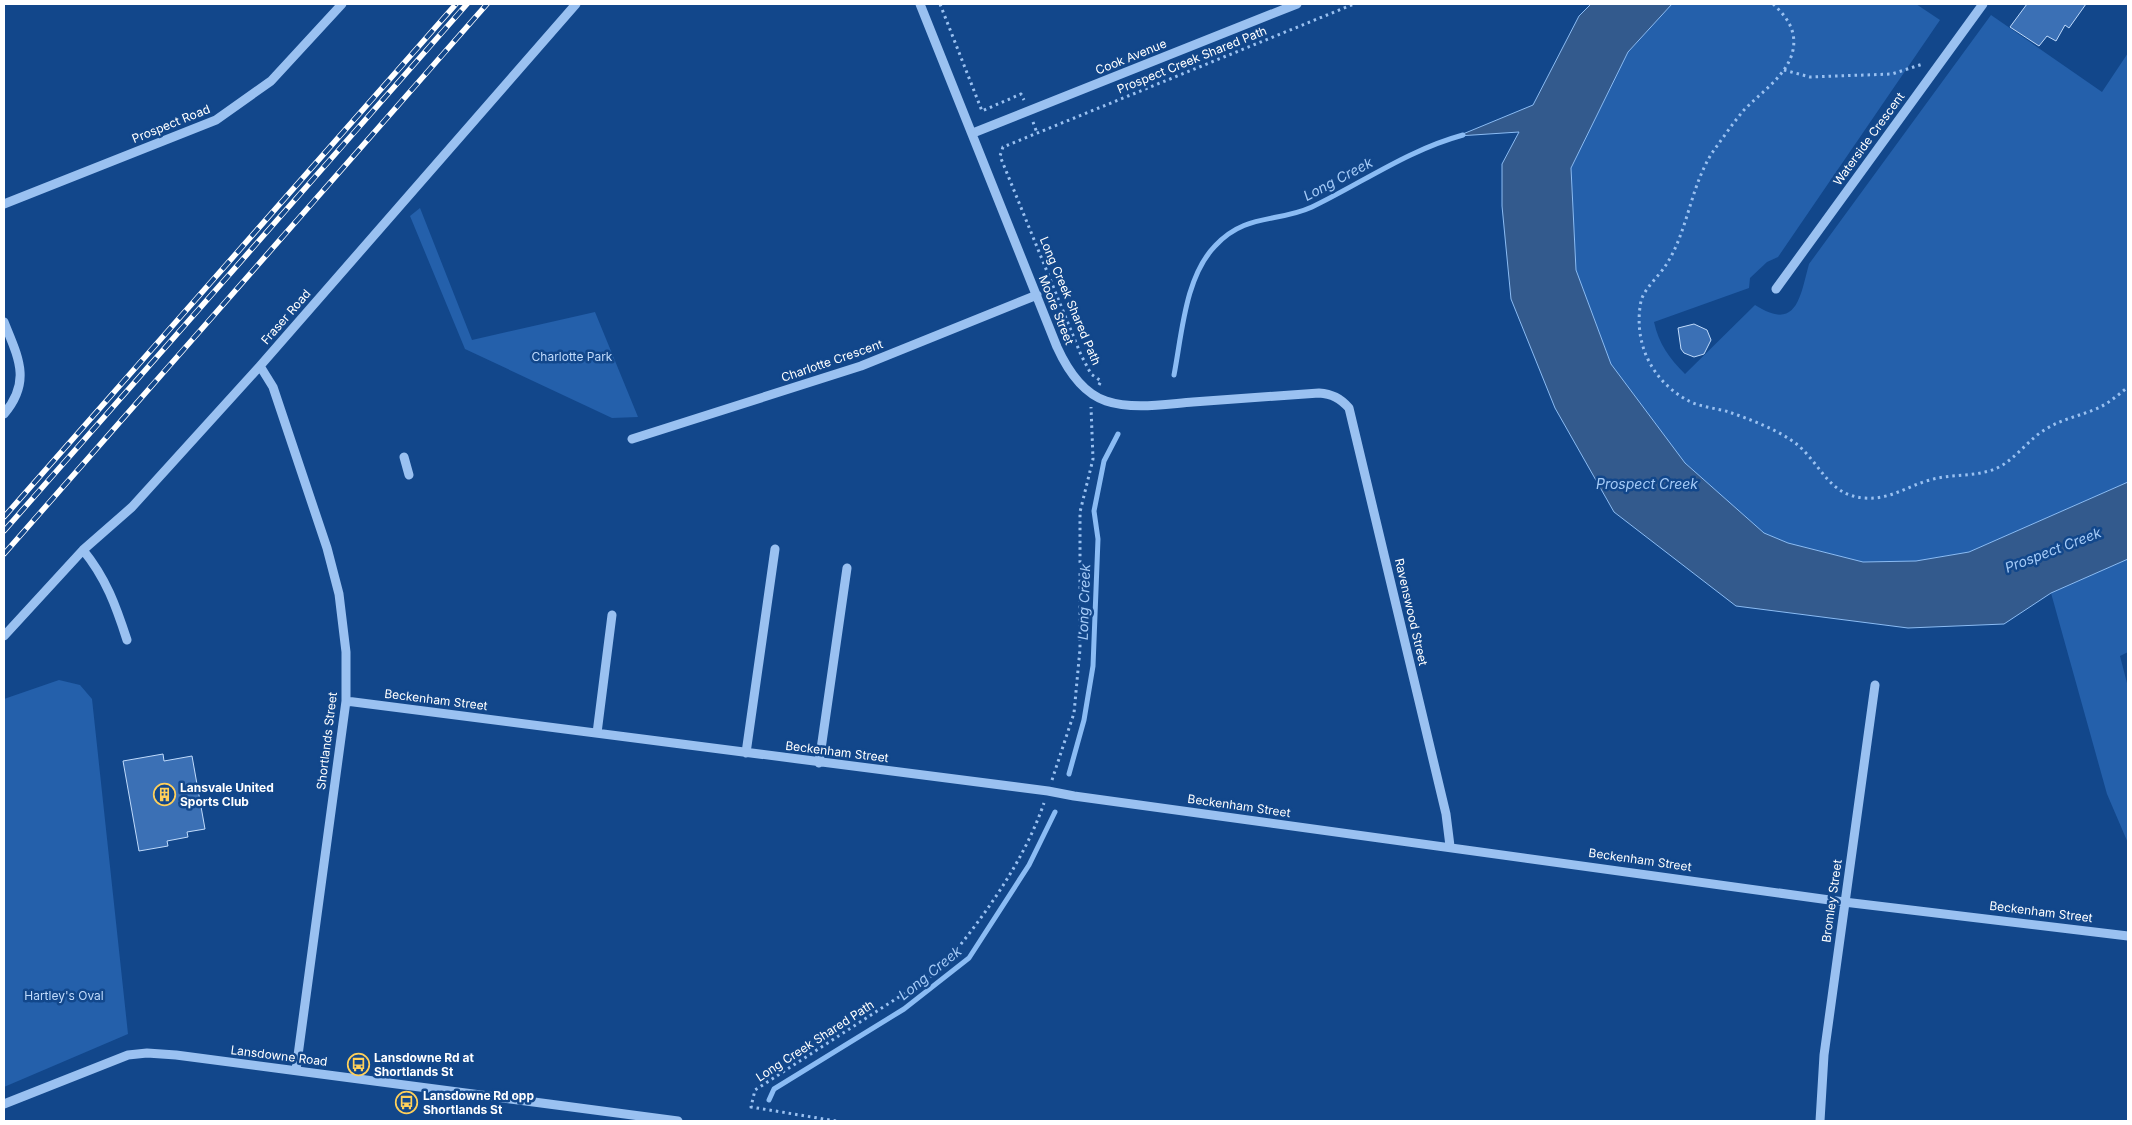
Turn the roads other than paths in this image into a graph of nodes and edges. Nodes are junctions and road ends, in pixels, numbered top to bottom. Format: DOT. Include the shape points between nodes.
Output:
graph roads {
  1 [pos="342,4"];
  2 [pos="576,4"];
  3 [pos="920,4"];
  4 [pos="1297,4"];
  5 [pos="1983,4"];
  6 [pos="973,133"];
  7 [pos="4,204"];
  8 [pos="1776,288"];
  9 [pos="1037,295"];
  10 [pos="4,322"];
  11 [pos="260,366"];
  12 [pos="1330,394"];
  13 [pos="4,414"];
  14 [pos="632,439"];
  15 [pos="404,457"];
  16 [pos="408,475"];
  17 [pos="775,549"];
  18 [pos="83,550"];
  19 [pos="847,568"];
  20 [pos="612,615"];
  21 [pos="4,636"];
  22 [pos="127,640"];
  23 [pos="1875,685"];
  24 [pos="346,701"];
  25 [pos="597,732"];
  26 [pos="746,753"];
  27 [pos="819,762"];
  28 [pos="1450,846"];
  29 [pos="1844,902"];
  30 [pos="2128,936"];
  31 [pos="296,1070"];
  32 [pos="4,1104"];
  33 [pos="678,1121"];
  34 [pos="1820,1121"];
  1 -- 7 [label="street, Prospect Road" via="271,81 216,120"];
  2 -- 11 [label="street, Fraser Road"];
  3 -- 6 [label="street, Moore Street"];
  4 -- 6 [label="street, Cook Avenue"];
  5 -- 8 [label="street, Waterside Crescent"];
  6 -- 9 [label="street, Moore Street"];
  9 -- 12 [label="street, Moore Street" via="1064,362 1084,388 1105,401 1139,405"];
  9 -- 14 [label="street, Charlotte Crescent" via="861,366"];
  10 -- 13 [label="street" via="20,362 20,387 15,401"];
  11 -- 18 [label="street, Fraser Road" via="132,507"];
  11 -- 24 [label="street, Shortlands Street" via="273,387 327,548 339,594 346,652"];
  12 -- 28 [label="street, Ravenswood Street" via="1348,408 1353,421 1446,814"];
  15 -- 16 [label="street"];
  17 -- 26 [label="street"];
  18 -- 21 [label="street, Fraser Road"];
  18 -- 22 [label="street" via="99,570"];
  19 -- 27 [label="street"];
  20 -- 25 [label="street"];
  23 -- 29 [label="street, Bromley Street"];
  24 -- 25 [label="street, Beckenham Street"];
  24 -- 31 [label="street, Shortlands Street"];
  25 -- 26 [label="street, Beckenham Street"];
  26 -- 27 [label="street, Beckenham Street"];
  27 -- 28 [label="street, Beckenham Street"];
  28 -- 29 [label="street, Beckenham Street"];
  29 -- 30 [label="street, Beckenham Street"];
  29 -- 34 [label="street, Bromley Street" via="1824,1055"];
  31 -- 32 [label="street, Lansdowne Road" via="176,1055 128,1055"];
  31 -- 33 [label="street, Lansdowne Road"];
}
